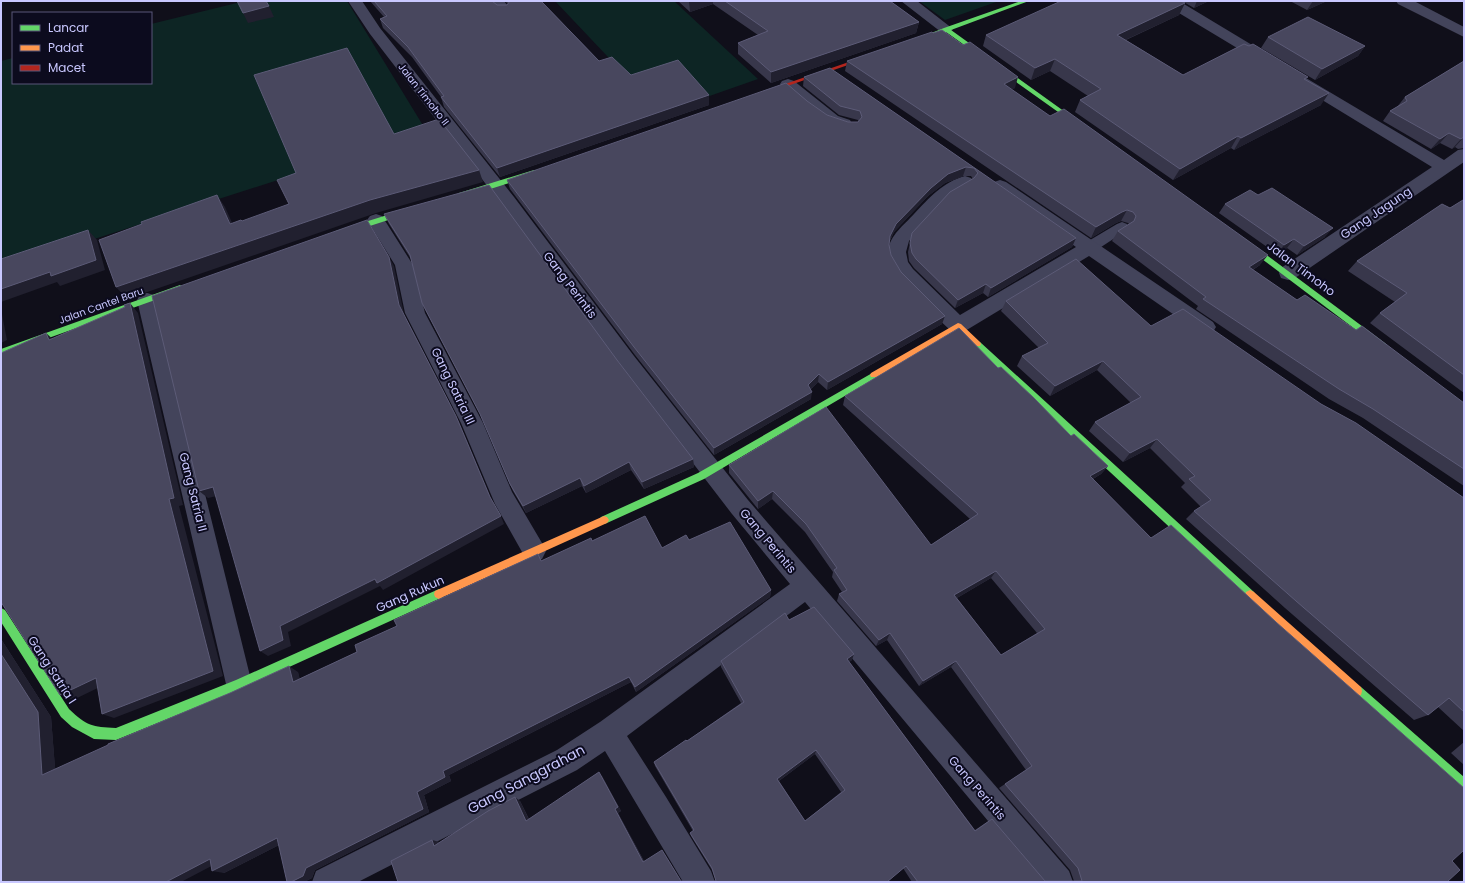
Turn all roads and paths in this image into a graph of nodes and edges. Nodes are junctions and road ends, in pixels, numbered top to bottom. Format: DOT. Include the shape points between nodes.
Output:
graph roads {
  1 [pos="355,1"];
  2 [pos="908,1"];
  3 [pos="1026,1"];
  4 [pos="1168,1"];
  5 [pos="1404,1"];
  6 [pos="946,29"];
  7 [pos="1464,32"];
  8 [pos="903,45"];
  9 [pos="881,52"];
  10 [pos="1276,66"];
  11 [pos="832,70"];
  12 [pos="1290,74"];
  13 [pos="845,80"];
  14 [pos="788,84"];
  15 [pos="751,97"];
  16 [pos="851,125"];
  17 [pos="1094,135"];
  18 [pos="1464,154"];
  19 [pos="548,167"];
  20 [pos="1444,167"];
  21 [pos="987,177"];
  22 [pos="965,182"];
  23 [pos="496,186"];
  24 [pos="451,198"];
  25 [pos="421,207"];
  26 [pos="376,220"];
  27 [pos="1122,227"];
  28 [pos="331,235"];
  29 [pos="1236,236"];
  30 [pos="1090,247"];
  31 [pos="1288,273"];
  32 [pos="191,284"];
  33 [pos="147,300"];
  34 [pos="958,326"];
  35 [pos="1222,338"];
  36 [pos="1389,349"];
  37 [pos="1,352"];
  38 [pos="711,471"];
  39 [pos="534,551"];
  40 [pos="806,587"];
  41 [pos="1,613"];
  42 [pos="239,684"];
  43 [pos="610,732"];
  44 [pos="116,734"];
  45 [pos="1464,785"];
  46 [pos="327,882"];
  47 [pos="700,882"];
  48 [pos="1058,882"];
  1 -- 23 [label="street, Jalan Timoho II" via="375,31"];
  2 -- 6 [label="street"];
  3 -- 6 [label="street"];
  4 -- 10 [label="street"];
  5 -- 7 [label="street"];
  6 -- 8 [label="street"];
  6 -- 17 [label="street"];
  9 -- 11 [label="street"];
  11 -- 13 [label="street"];
  11 -- 14 [label="street"];
  12 -- 20 [label="street"];
  14 -- 15 [label="street"];
  14 -- 16 [label="street" via="832,120"];
  18 -- 20 [label="street, Gang Jagung"];
  19 -- 23 [label="street"];
  20 -- 31 [label="street, Gang Jagung"];
  21 -- 30 [label="street"];
  22 -- 34 [label="street" via="941,196 901,239 897,252 899,263 906,274"];
  23 -- 24 [label="street"];
  23 -- 38 [label="street, Gang Perintis"];
  25 -- 26 [label="street"];
  26 -- 28 [label="street"];
  26 -- 39 [label="street, Gang Satria III" via="404,265 415,313 472,423 503,497"];
  27 -- 30 [label="lane"];
  29 -- 31 [label="street, Jalan Timoho"];
  30 -- 34 [label="street"];
  30 -- 35 [label="street"];
  31 -- 36 [label="street, Jalan Timoho"];
  32 -- 33 [label="street, Jalan Cantel Baru"];
  33 -- 37 [label="street, Jalan Cantel Baru"];
  33 -- 42 [label="street, Gang Satria II"];
  34 -- 38 [label="street, Gang Rukun"];
  34 -- 45 [label="street" via="1275,618"];
  38 -- 39 [label="street, Gang Rukun"];
  38 -- 40 [label="street, Gang Perintis"];
  39 -- 42 [label="street, Gang Rukun"];
  40 -- 43 [label="street, Gang Sanggrahan"];
  40 -- 48 [label="street, Gang Perintis"];
  41 -- 44 [label="street, Gang Satria I" via="65,713 94,733"];
  42 -- 44 [label="street, Gang Rukun"];
  43 -- 46 [label="street, Gang Sanggrahan" via="567,760"];
  43 -- 47 [label="street"];
}
